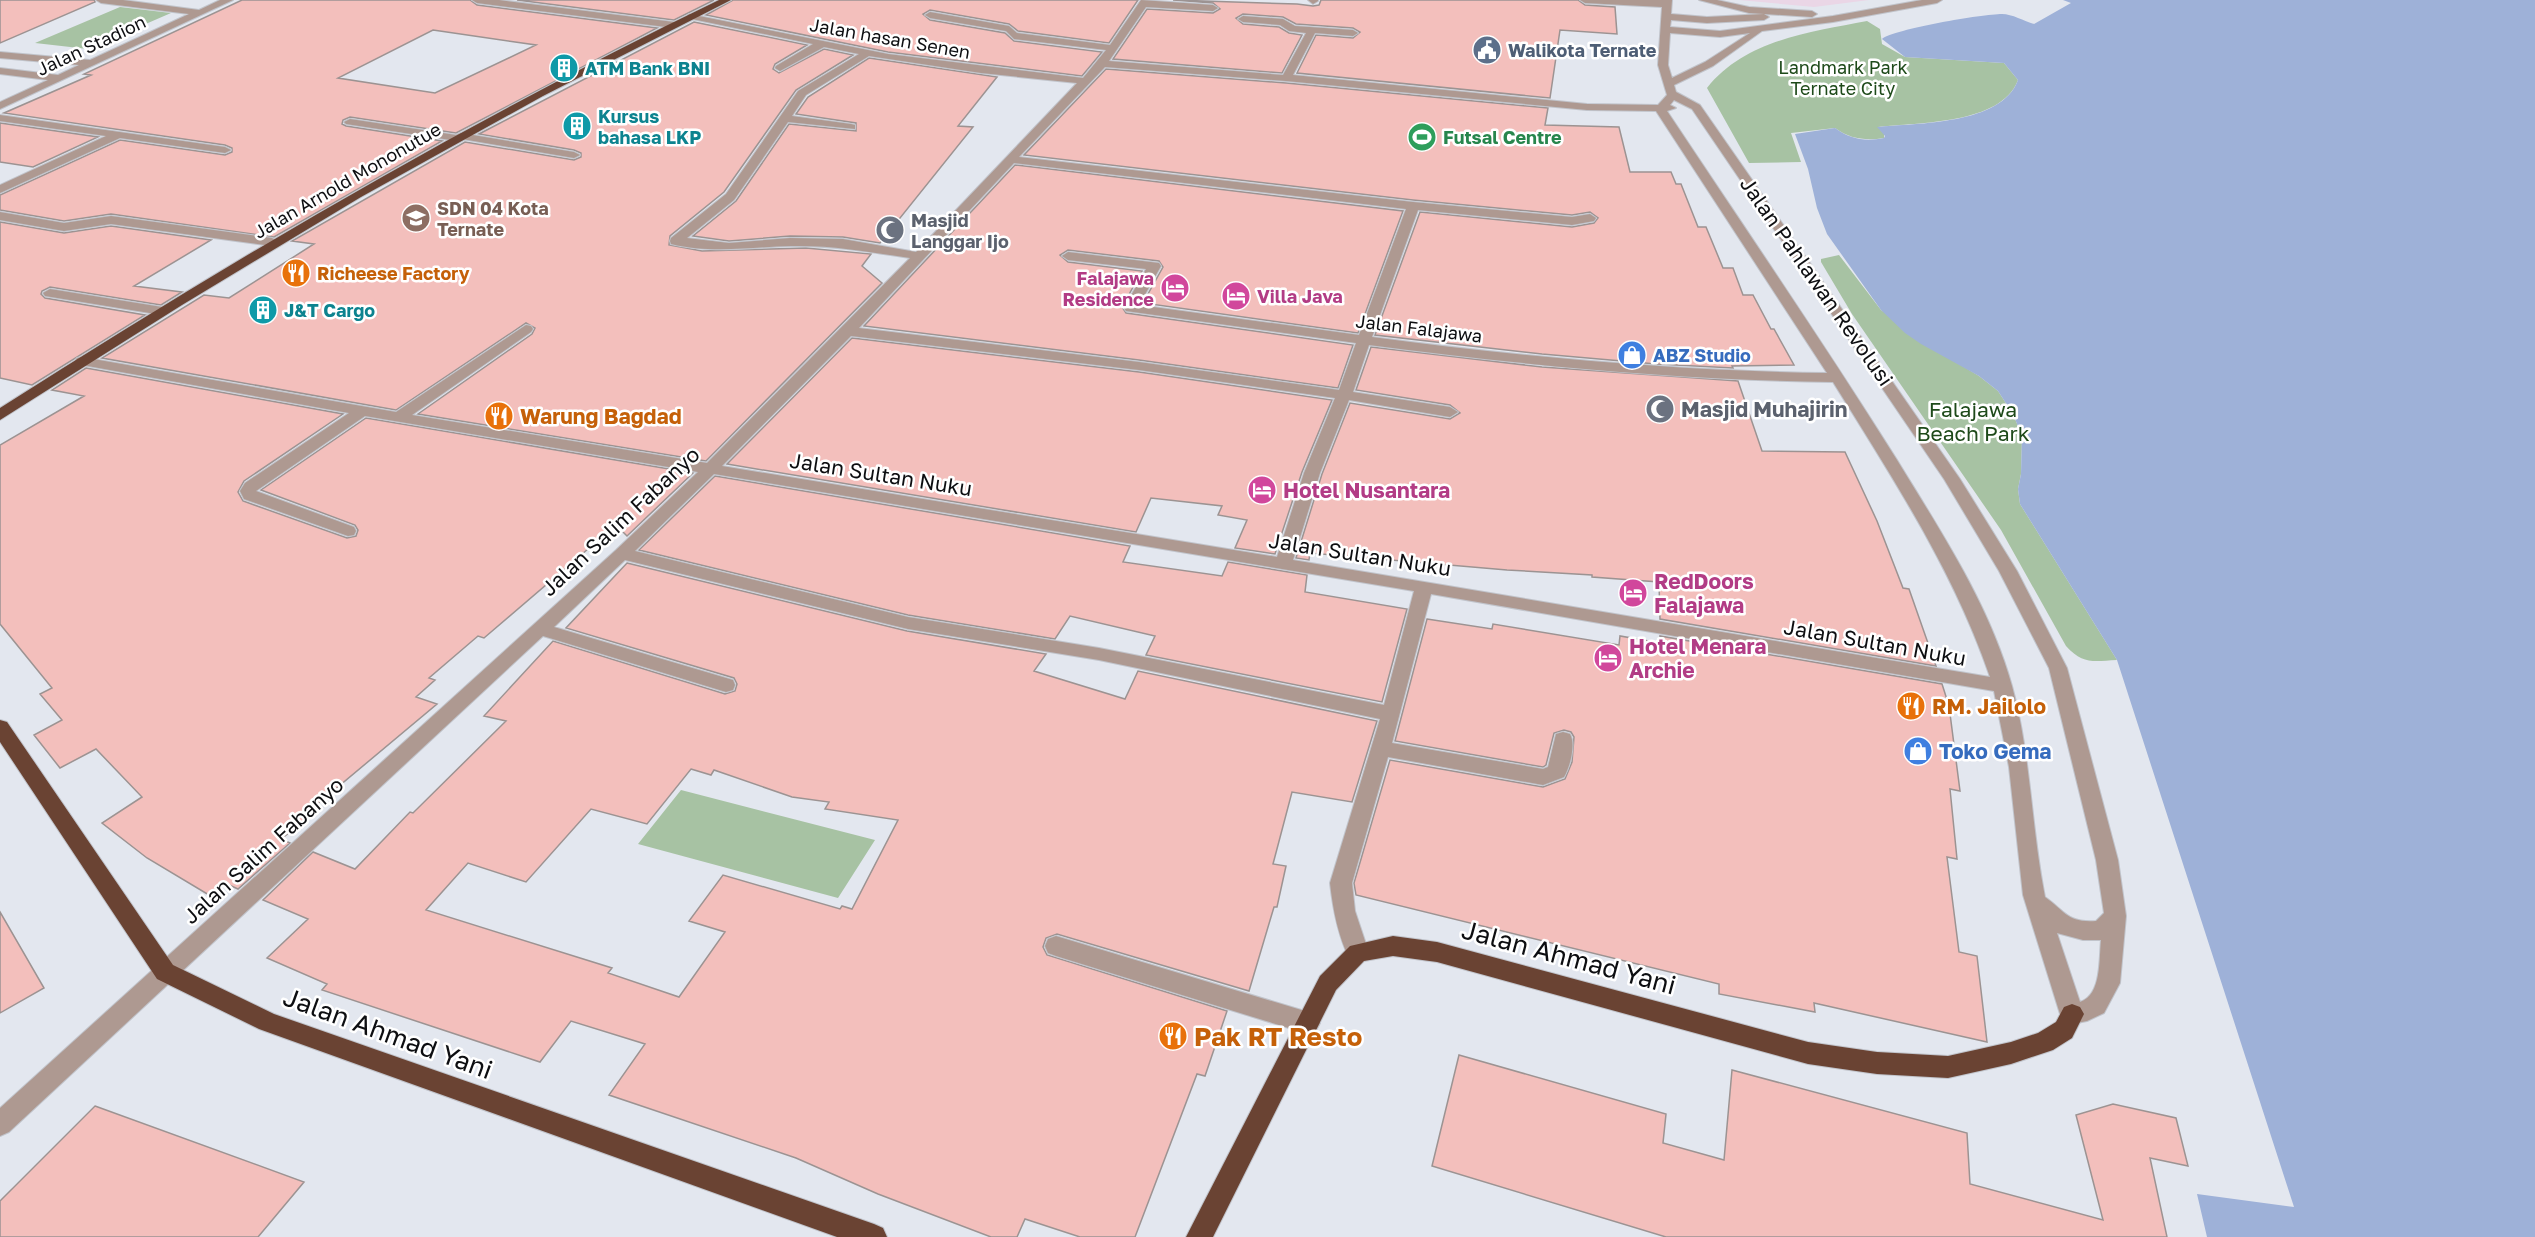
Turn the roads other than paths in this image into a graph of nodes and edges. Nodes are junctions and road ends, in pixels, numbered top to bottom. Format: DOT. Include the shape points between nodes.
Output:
graph roads {
  1 [pos="101,0"];
  2 [pos="228,0"];
  3 [pos="477,0"];
  4 [pos="726,0"];
  5 [pos="1585,0"];
  6 [pos="1704,0"];
  7 [pos="1937,0"];
  8 [pos="1144,2"];
  9 [pos="1667,2"];
  10 [pos="1213,8"];
  11 [pos="200,13"];
  12 [pos="930,15"];
  13 [pos="1823,15"];
  14 [pos="692,16"];
  15 [pos="1666,17"];
  16 [pos="1845,17"];
  17 [pos="1244,19"];
  18 [pos="674,25"];
  19 [pos="1762,29"];
  20 [pos="1312,30"];
  21 [pos="1665,30"];
  22 [pos="1353,33"];
  23 [pos="821,44"];
  24 [pos="1113,48"];
  25 [pos="867,53"];
  26 [pos="0,55"];
  27 [pos="91,64"];
  28 [pos="1102,64"];
  29 [pos="780,68"];
  30 [pos="0,71"];
  31 [pos="60,78"];
  32 [pos="1286,78"];
  33 [pos="1085,81"];
  34 [pos="1668,84"];
  35 [pos="1672,96"];
  36 [pos="0,106"];
  37 [pos="1696,107"];
  38 [pos="1660,109"];
  39 [pos="0,118"];
  40 [pos="786,118"];
  41 [pos="350,122"];
  42 [pos="851,127"];
  43 [pos="118,135"];
  44 [pos="459,137"];
  45 [pos="225,150"];
  46 [pos="574,155"];
  47 [pos="1009,159"];
  48 [pos="0,189"];
  49 [pos="1413,206"];
  50 [pos="0,216"];
  51 [pos="1590,218"];
  52 [pos="272,242"];
  53 [pos="918,256"];
  54 [pos="1068,256"];
  55 [pos="50,293"];
  56 [pos="162,311"];
  57 [pos="526,329"];
  58 [pos="848,332"];
  59 [pos="1364,339"];
  60 [pos="82,361"];
  61 [pos="1837,378"];
  62 [pos="1344,395"];
  63 [pos="362,411"];
  64 [pos="1450,412"];
  65 [pos="0,415"];
  66 [pos="399,417"];
  67 [pos="711,469"];
  68 [pos="348,531"];
  69 [pos="622,554"];
  70 [pos="1283,564"];
  71 [pos="1424,587"];
  72 [pos="540,629"];
  73 [pos="726,685"];
  74 [pos="2002,686"];
  75 [pos="1391,714"];
  76 [pos="0,727"];
  77 [pos="1563,739"];
  78 [pos="1381,748"];
  79 [pos="2034,895"];
  80 [pos="2115,916"];
  81 [pos="1056,946"];
  82 [pos="1358,953"];
  83 [pos="165,972"];
  84 [pos="2072,1014"];
  85 [pos="1308,1023"];
  86 [pos="0,1124"];
  87 [pos="874,1237"];
  88 [pos="1199,1237"];
  1 -- 11 [label="street"];
  2 -- 11 [label="street, Jalan Stadion"];
  3 -- 18 [label="street"];
  4 -- 14 [label="highway, Jalan Arnold Mononutue"];
  5 -- 9 [label="street"];
  6 -- 13 [label="street" via="1749,10"];
  7 -- 16 [label="street"];
  8 -- 10 [label="street"];
  8 -- 24 [label="street, Jalan Salim Fabanyo"];
  9 -- 15 [label="street"];
  11 -- 27 [label="street, Jalan Stadion"];
  12 -- 24 [label="street" via="1011,30 1014,36"];
  13 -- 15 [label="street" via="1731,20"];
  13 -- 16 [label="street"];
  14 -- 18 [label="highway, Jalan Arnold Mononutue"];
  14 -- 23 [label="street, Jalan hasan Senen"];
  15 -- 21 [label="street"];
  16 -- 19 [label="street"];
  17 -- 20 [label="street" via="1283,22 1292,29"];
  18 -- 44 [label="highway, Jalan Arnold Mononutue"];
  19 -- 21 [label="street" via="1720,34"];
  19 -- 34 [label="street" via="1703,68"];
  20 -- 22 [label="street"];
  20 -- 32 [label="street"];
  21 -- 34 [label="street" via="1663,65"];
  23 -- 25 [label="street, Jalan hasan Senen"];
  23 -- 29 [label="street"];
  24 -- 28 [label="street, Jalan Salim Fabanyo"];
  25 -- 33 [label="street, Jalan hasan Senen"];
  25 -- 40 [label="street" via="802,93"];
  26 -- 27 [label="street"];
  27 -- 31 [label="street, Jalan Stadion"];
  28 -- 32 [label="street"];
  28 -- 33 [label="street, Jalan Salim Fabanyo"];
  30 -- 31 [label="street"];
  31 -- 36 [label="street, Jalan Stadion"];
  32 -- 38 [label="street" via="1587,107"];
  33 -- 47 [label="street, Jalan Salim Fabanyo"];
  34 -- 35 [label="street"];
  35 -- 37 [label="street"];
  35 -- 38 [label="street"];
  37 -- 38 [label="street"];
  37 -- 80 [label="street, Jalan Pahlawan Revolusi" via="1912,418 1986,533 2036,621 2058,668 2107,860"];
  38 -- 61 [label="street, Jalan Pahlawan Revolusi"];
  39 -- 43 [label="street"];
  40 -- 42 [label="street"];
  40 -- 53 [label="street" via="729,197 676,241 729,247 843,243"];
  41 -- 44 [label="street"];
  43 -- 45 [label="street"];
  43 -- 48 [label="street"];
  44 -- 46 [label="street"];
  44 -- 52 [label="highway, Jalan Arnold Mononutue"];
  47 -- 49 [label="street"];
  47 -- 53 [label="street, Jalan Salim Fabanyo"];
  49 -- 51 [label="street" via="1572,221"];
  49 -- 59 [label="street"];
  50 -- 52 [label="street" via="64,227 111,220"];
  52 -- 56 [label="highway, Jalan Arnold Mononutue"];
  53 -- 58 [label="street, Jalan Salim Fabanyo"];
  54 -- 59 [label="street, Jalan Falajawa" via="1154,266 1131,308"];
  55 -- 56 [label="street"];
  56 -- 60 [label="highway, Jalan Arnold Mononutue"];
  57 -- 66 [label="street"];
  58 -- 62 [label="street"];
  58 -- 67 [label="street, Jalan Salim Fabanyo"];
  59 -- 61 [label="street, Jalan Falajawa" via="1607,368"];
  59 -- 62 [label="street"];
  60 -- 63 [label="street, Jalan Sultan Nuku"];
  60 -- 65 [label="highway, Jalan Arnold Mononutue"];
  61 -- 74 [label="street, Jalan Pahlawan Revolusi" via="1944,549 1983,630"];
  62 -- 64 [label="street"];
  62 -- 70 [label="street" via="1312,473"];
  63 -- 66 [label="street, Jalan Sultan Nuku"];
  63 -- 68 [label="street" via="248,491"];
  66 -- 67 [label="street, Jalan Sultan Nuku"];
  67 -- 69 [label="street, Jalan Salim Fabanyo"];
  67 -- 70 [label="street, Jalan Sultan Nuku"];
  69 -- 72 [label="street, Jalan Salim Fabanyo"];
  69 -- 75 [label="street" via="908,623 1099,654"];
  70 -- 71 [label="street, Jalan Sultan Nuku"];
  71 -- 74 [label="street, Jalan Sultan Nuku"];
  71 -- 75 [label="street"];
  72 -- 73 [label="street"];
  72 -- 83 [label="street, Jalan Salim Fabanyo"];
  74 -- 79 [label="street, Jalan Pahlawan Revolusi" via="2019,768"];
  75 -- 78 [label="street"];
  76 -- 83 [label="highway, Jalan Ahmad Yani"];
  77 -- 78 [label="street" via="1557,772 1544,777"];
  78 -- 82 [label="street" via="1341,884 1344,911"];
  79 -- 80 [label="street" via="2060,926 2079,931 2102,930"];
  79 -- 84 [label="street, Jalan Pahlawan Revolusi"];
  80 -- 84 [label="street, Jalan Pahlawan Revolusi" via="2108,983 2096,1006"];
  81 -- 85 [label="street"];
  82 -- 84 [label="highway, Jalan Ahmad Yani" via="1393,946 1437,952 1808,1053 1877,1063 1948,1067 2011,1053 2045,1042 2064,1030"];
  82 -- 85 [label="highway" via="1328,983"];
  83 -- 86 [label="street, Jalan Salim Fabanyo"];
  83 -- 87 [label="highway, Jalan Ahmad Yani" via="267,1022"];
  85 -- 88 [label="highway"];
}
